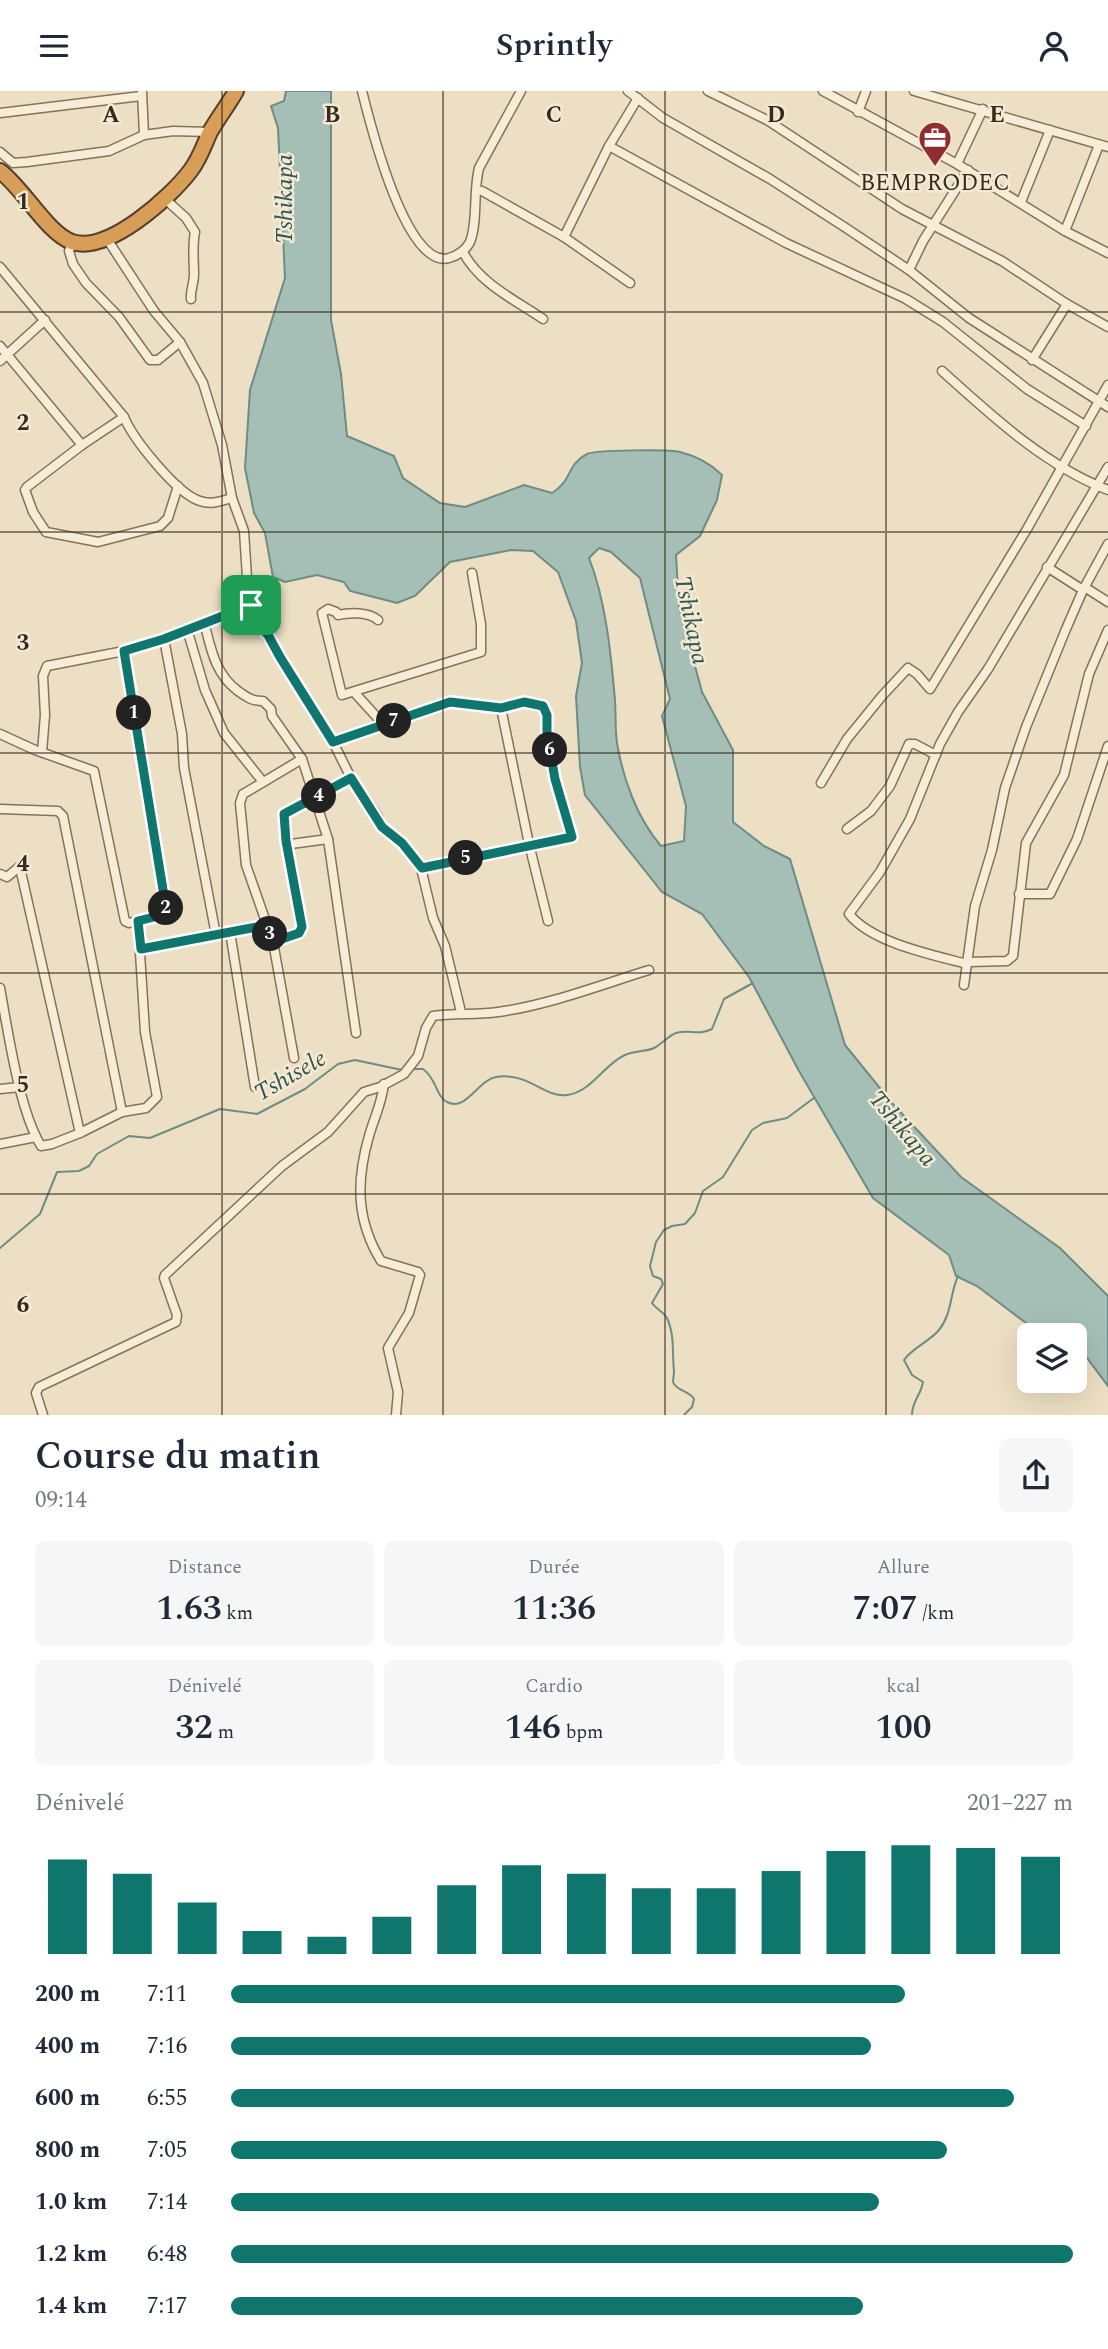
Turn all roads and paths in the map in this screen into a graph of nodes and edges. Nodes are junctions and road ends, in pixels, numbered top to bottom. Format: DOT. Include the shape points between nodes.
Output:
graph roads {
  1 [pos="236,91"];
  2 [pos="362,91"];
  3 [pos="520,91"];
  4 [pos="628,91"];
  5 [pos="708,91"];
  6 [pos="823,91"];
  7 [pos="866,91"];
  8 [pos="914,91"];
  9 [pos="142,94"];
  10 [pos="638,97"];
  11 [pos="983,109"];
  12 [pos="859,112"];
  13 [pos="0,113"];
  14 [pos="1050,129"];
  15 [pos="210,132"];
  16 [pos="144,135"];
  17 [pos="610,146"];
  18 [pos="1104,146"];
  19 [pos="0,152"];
  20 [pos="957,164"];
  21 [pos="968,170"];
  22 [pos="0,171"];
  23 [pos="482,191"];
  24 [pos="164,198"];
  25 [pos="1021,202"];
  26 [pos="933,225"];
  27 [pos="1065,230"];
  28 [pos="564,237"];
  29 [pos="107,239"];
  30 [pos="72,242"];
  31 [pos="463,252"];
  32 [pos="1108,253"];
  33 [pos="0,267"];
  34 [pos="909,270"];
  35 [pos="630,283"];
  36 [pos="191,299"];
  37 [pos="1067,304"];
  38 [pos="543,319"];
  39 [pos="45,320"];
  40 [pos="1108,327"];
  41 [pos="180,342"];
  42 [pos="0,346"];
  43 [pos="8,355"];
  44 [pos="1032,360"];
  45 [pos="0,362"];
  46 [pos="942,371"];
  47 [pos="1108,385"];
  48 [pos="1099,402"];
  49 [pos="1108,407"];
  50 [pos="124,417"];
  51 [pos="1086,426"];
  52 [pos="82,445"];
  53 [pos="1062,467"];
  54 [pos="1108,467"];
  55 [pos="1095,485"];
  56 [pos="178,486"];
  57 [pos="1108,491"];
  58 [pos="232,498"];
  59 [pos="1108,544"];
  60 [pos="1047,566"];
  61 [pos="472,573"];
  62 [pos="1083,590"];
  63 [pos="1108,603"];
  64 [pos="251,605"];
  65 [pos="378,620"];
  66 [pos="204,622"];
  67 [pos="187,628"];
  68 [pos="1108,631"];
  69 [pos="164,639"];
  70 [pos="124,651"];
  71 [pos="354,692"];
  72 [pos="501,708"];
  73 [pos="384,725"];
  74 [pos="0,734"];
  75 [pos="333,742"];
  76 [pos="1108,746"];
  77 [pos="42,752"];
  78 [pos="936,755"];
  79 [pos="302,759"];
  80 [pos="1104,776"];
  81 [pos="351,778"];
  82 [pos="262,782"];
  83 [pos="821,783"];
  84 [pos="316,798"];
  85 [pos="0,809"];
  86 [pos="847,829"];
  87 [pos="328,839"];
  88 [pos="286,841"];
  89 [pos="529,844"];
  90 [pos="422,868"];
  91 [pos="0,874"];
  92 [pos="1019,894"];
  93 [pos="138,921"];
  94 [pos="548,921"];
  95 [pos="267,925"];
  96 [pos="230,932"];
  97 [pos="216,935"];
  98 [pos="273,942"];
  99 [pos="141,949"];
  100 [pos="967,963"];
  101 [pos="649,970"];
  102 [pos="964,985"];
  103 [pos="0,988"];
  104 [pos="461,1012"];
  105 [pos="3,1023"];
  106 [pos="356,1033"];
  107 [pos="294,1058"];
  108 [pos="384,1084"];
  109 [pos="20,1087"];
  110 [pos="255,1087"];
  111 [pos="0,1089"];
  112 [pos="122,1112"];
  113 [pos="80,1133"];
  114 [pos="36,1137"];
  115 [pos="0,1144"];
  116 [pos="43,1415"];
  117 [pos="396,1415"];
  1 -- 15 [label="highway"];
  2 -- 31 [label="street" via="375,140 413,237 438,259"];
  3 -- 31 [label="street" via="479,167 472,232"];
  4 -- 10 [label="street"];
  5 -- 26 [label="street" via="767,120"];
  6 -- 12 [label="street"];
  7 -- 12 [label="street"];
  8 -- 11 [label="street"];
  9 -- 13 [label="street"];
  9 -- 16 [label="street"];
  10 -- 17 [label="street"];
  10 -- 34 [label="street" via="663,118 770,179"];
  11 -- 14 [label="street"];
  11 -- 20 [label="street"];
  12 -- 20 [label="street"];
  14 -- 18 [label="street"];
  14 -- 25 [label="street"];
  15 -- 16 [label="street"];
  15 -- 24 [label="highway" via="191,169"];
  16 -- 19 [label="street" via="109,151 75,157 13,163"];
  17 -- 28 [label="street"];
  17 -- 51 [label="street" via="786,243 906,299 943,322 1027,389"];
  18 -- 27 [label="street"];
  20 -- 21 [label="street"];
  21 -- 25 [label="street"];
  21 -- 26 [label="street"];
  22 -- 30 [label="highway" via="56,232"];
  23 -- 28 [label="street"];
  24 -- 29 [label="highway"];
  24 -- 36 [label="street" via="195,232"];
  25 -- 27 [label="street"];
  26 -- 34 [label="street"];
  26 -- 37 [label="street" via="1002,261"];
  27 -- 32 [label="street"];
  28 -- 35 [label="street"];
  29 -- 30 [label="highway"];
  29 -- 41 [label="street"];
  30 -- 41 [label="street" via="73,264 150,360 158,361"];
  31 -- 38 [label="street" via="468,263 492,285"];
  33 -- 39 [label="street"];
  34 -- 44 [label="street"];
  37 -- 40 [label="street"];
  37 -- 44 [label="street"];
  39 -- 43 [label="street"];
  39 -- 50 [label="street"];
  41 -- 58 [label="street" via="203,383"];
  42 -- 43 [label="street"];
  43 -- 45 [label="street"];
  43 -- 52 [label="street"];
  44 -- 48 [label="street"];
  46 -- 53 [label="street" via="993,418"];
  47 -- 48 [label="street"];
  48 -- 49 [label="street"];
  48 -- 51 [label="street"];
  50 -- 52 [label="street"];
  50 -- 56 [label="street" via="131,434"];
  51 -- 53 [label="street"];
  52 -- 56 [label="street" via="27,487 33,512 46,532 98,542 160,526 168,518"];
  53 -- 55 [label="street"];
  53 -- 83 [label="street" via="930,689 908,668 847,739"];
  54 -- 55 [label="street"];
  55 -- 57 [label="street"];
  55 -- 60 [label="street"];
  56 -- 58 [label="street" via="203,502"];
  58 -- 64 [label="street" via="244,531"];
  59 -- 62 [label="street"];
  60 -- 62 [label="street"];
  60 -- 78 [label="street"];
  61 -- 71 [label="street" via="481,652"];
  62 -- 63 [label="street"];
  62 -- 100 [label="street" via="1005,788 975,906"];
  64 -- 66 [label="street"];
  64 -- 75 [label="street" via="256,622"];
  65 -- 71 [label="street" via="373,615 338,615 328,609 322,613 342,695"];
  66 -- 67 [label="street"];
  66 -- 79 [label="street" via="222,677 252,701 263,701 271,709"];
  67 -- 69 [label="street"];
  67 -- 82 [label="street" via="205,690 224,733"];
  68 -- 92 [label="street" via="1089,674 1064,775 1026,843"];
  69 -- 70 [label="street"];
  69 -- 97 [label="street"];
  70 -- 77 [label="street" via="44,669"];
  70 -- 93 [label="street" via="166,908 162,915"];
  71 -- 73 [label="street"];
  72 -- 73 [label="street" via="450,702"];
  72 -- 89 [label="street"];
  72 -- 89 [label="street" via="524,702 543,706 555,779 572,835"];
  73 -- 75 [label="street"];
  74 -- 77 [label="street"];
  75 -- 81 [label="street"];
  76 -- 80 [label="street"];
  77 -- 93 [label="street" via="92,769 96,775 125,921"];
  78 -- 86 [label="street" via="909,744 890,786 871,811"];
  78 -- 100 [label="street" via="910,819 849,914 888,940"];
  79 -- 82 [label="street"];
  79 -- 84 [label="street"];
  80 -- 92 [label="street" via="1049,894"];
  81 -- 84 [label="street"];
  81 -- 90 [label="street" via="382,827"];
  82 -- 95 [label="street" via="243,795 240,803 246,865"];
  84 -- 87 [label="street"];
  84 -- 88 [label="street" via="284,814"];
  85 -- 112 [label="street" via="58,811 63,815"];
  87 -- 88 [label="street"];
  87 -- 106 [label="street"];
  88 -- 98 [label="street" via="302,930"];
  89 -- 90 [label="street"];
  89 -- 94 [label="street"];
  90 -- 104 [label="street"];
  91 -- 113 [label="street" via="7,877 19,867 21,872"];
  92 -- 100 [label="street" via="1011,959"];
  93 -- 99 [label="street"];
  95 -- 96 [label="street"];
  95 -- 98 [label="street"];
  96 -- 97 [label="street"];
  96 -- 110 [label="street"];
  97 -- 99 [label="street"];
  98 -- 107 [label="street"];
  99 -- 112 [label="street" via="145,1032 157,1097 146,1108"];
  100 -- 102 [label="street"];
  101 -- 104 [label="street" via="524,1007 495,1013"];
  103 -- 105 [label="street"];
  104 -- 108 [label="street" via="431,1018 411,1065"];
  105 -- 109 [label="street"];
  108 -- 116 [label="street" via="364,1092 328,1132 282,1166 165,1275 176,1322 39,1387 36,1393"];
  108 -- 117 [label="street" via="365,1152 359,1193 362,1213 381,1261 420,1275 409,1313 388,1347 398,1392"];
  109 -- 111 [label="street"];
  109 -- 114 [label="street"];
  112 -- 113 [label="street"];
  113 -- 114 [label="street" via="44,1146"];
  114 -- 115 [label="street"];
}
